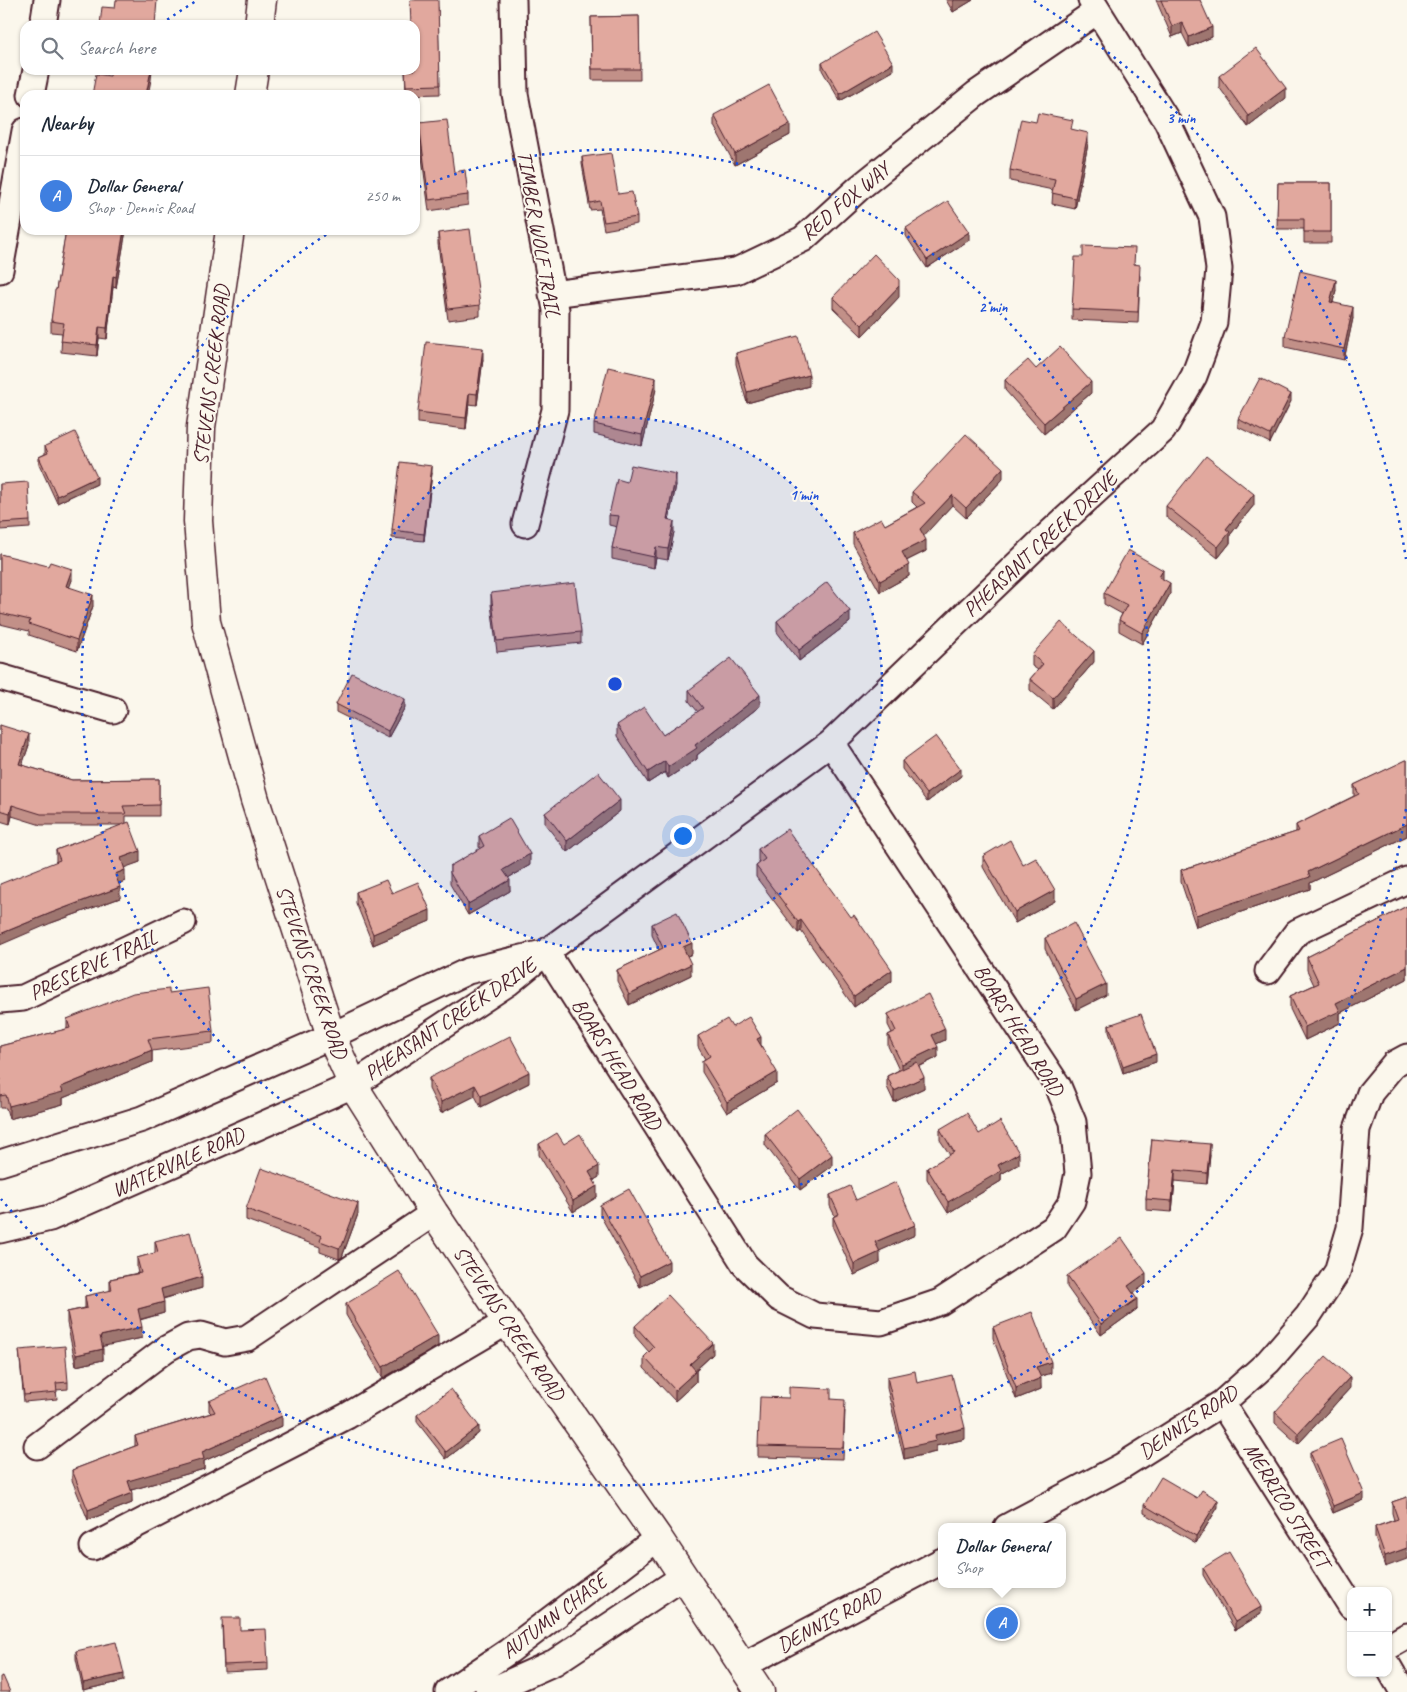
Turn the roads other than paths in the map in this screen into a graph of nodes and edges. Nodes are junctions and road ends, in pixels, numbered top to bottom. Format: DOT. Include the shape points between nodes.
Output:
graph roads {
  1 [pos="48,0"];
  2 [pos="262,0"];
  3 [pos="513,0"];
  4 [pos="1094,6"];
  5 [pos="44,20"];
  6 [pos="260,20"];
  7 [pos="35,75"];
  8 [pos="253,75"];
  9 [pos="32,90"];
  10 [pos="251,90"];
  11 [pos="20,159"];
  12 [pos="229,235"];
  13 [pos="0,270"];
  14 [pos="552,294"];
  15 [pos="525,524"];
  16 [pos="0,677"];
  17 [pos="113,710"];
  18 [pos="831,743"];
  19 [pos="1407,880"];
  20 [pos="183,922"];
  21 [pos="546,952"];
  22 [pos="1268,971"];
  23 [pos="428,991"];
  24 [pos="0,1000"];
  25 [pos="445,1024"];
  26 [pos="330,1036"];
  27 [pos="1407,1056"];
  28 [pos="353,1085"];
  29 [pos="0,1163"];
  30 [pos="434,1213"];
  31 [pos="0,1230"];
  32 [pos="507,1322"];
  33 [pos="1222,1403"];
  34 [pos="37,1446"];
  35 [pos="1014,1523"];
  36 [pos="658,1538"];
  37 [pos="93,1547"];
  38 [pos="938,1563"];
  39 [pos="683,1576"];
  40 [pos="1347,1600"];
  41 [pos="1407,1636"];
  42 [pos="1392,1645"];
  43 [pos="742,1666"];
  44 [pos="1392,1673"];
  45 [pos="448,1692"];
  46 [pos="488,1692"];
  47 [pos="760,1692"];
  48 [pos="1403,1692"];
  1 -- 5 [label="street"];
  2 -- 6 [label="street"];
  3 -- 14 [label="street, TIMBER WOLF TRAIL" via="515,94"];
  4 -- 14 [label="street, RED FOX WAY" via="976,94 860,188 803,240 736,271"];
  4 -- 18 [label="street, PHEASANT CREEK DRIVE" via="1168,121 1212,216 1219,269 1214,322 1194,376 1162,430"];
  7 -- 9 [label="street"];
  8 -- 10 [label="street"];
  11 -- 13 [label="street"];
  12 -- 26 [label="street, STEVENS CREEK ROAD" via="201,427 198,521 206,622 255,800"];
  14 -- 15 [label="street, TIMBER WOLF TRAIL" via="556,310 555,410"];
  16 -- 17 [label="street"];
  18 -- 21 [label="street, PHEASANT CREEK DRIVE"];
  18 -- 21 [label="street, BOARS HEAD ROAD" via="1058,1086 1073,1122 1078,1173 1072,1201 1054,1228 940,1302 882,1322 815,1316 779,1298 745,1265"];
  19 -- 22 [label="street" via="1297,932"];
  20 -- 24 [label="street, PRESERVE TRAIL" via="24,998"];
  21 -- 23 [label="street, PHEASANT CREEK DRIVE" via="468,971"];
  21 -- 25 [label="street, PHEASANT CREEK DRIVE" via="508,983"];
  23 -- 25 [label="street"];
  23 -- 26 [label="street, PHEASANT CREEK DRIVE"];
  25 -- 28 [label="street, PHEASANT CREEK DRIVE"];
  26 -- 28 [label="street, STEVENS CREEK ROAD"];
  26 -- 29 [label="street" via="142,1119"];
  27 -- 33 [label="street, DENNIS ROAD" via="1394,1064 1370,1093 1356,1129 1350,1228 1337,1272 1308,1316 1268,1362"];
  28 -- 30 [label="street, STEVENS CREEK ROAD"];
  28 -- 31 [label="street, WATERVALE ROAD" via="50,1218"];
  30 -- 32 [label="street, STEVENS CREEK ROAD"];
  30 -- 34 [label="street" via="247,1338 225,1342 201,1335 188,1337 166,1349"];
  32 -- 36 [label="street, STEVENS CREEK ROAD"];
  32 -- 37 [label="street" via="355,1412"];
  33 -- 35 [label="street, DENNIS ROAD" via="1122,1466"];
  33 -- 40 [label="street, MERRICO STREET"];
  36 -- 39 [label="street, STEVENS CREEK ROAD"];
  36 -- 45 [label="street, AUTUMN CHASE" via="509,1651"];
  38 -- 43 [label="street, DENNIS ROAD"];
  39 -- 43 [label="street, STEVENS CREEK ROAD"];
  39 -- 46 [label="street, AUTUMN CHASE" via="555,1662"];
  41 -- 42 [label="street"];
  43 -- 47 [label="street, STEVENS CREEK ROAD"];
  44 -- 48 [label="street"];
}
